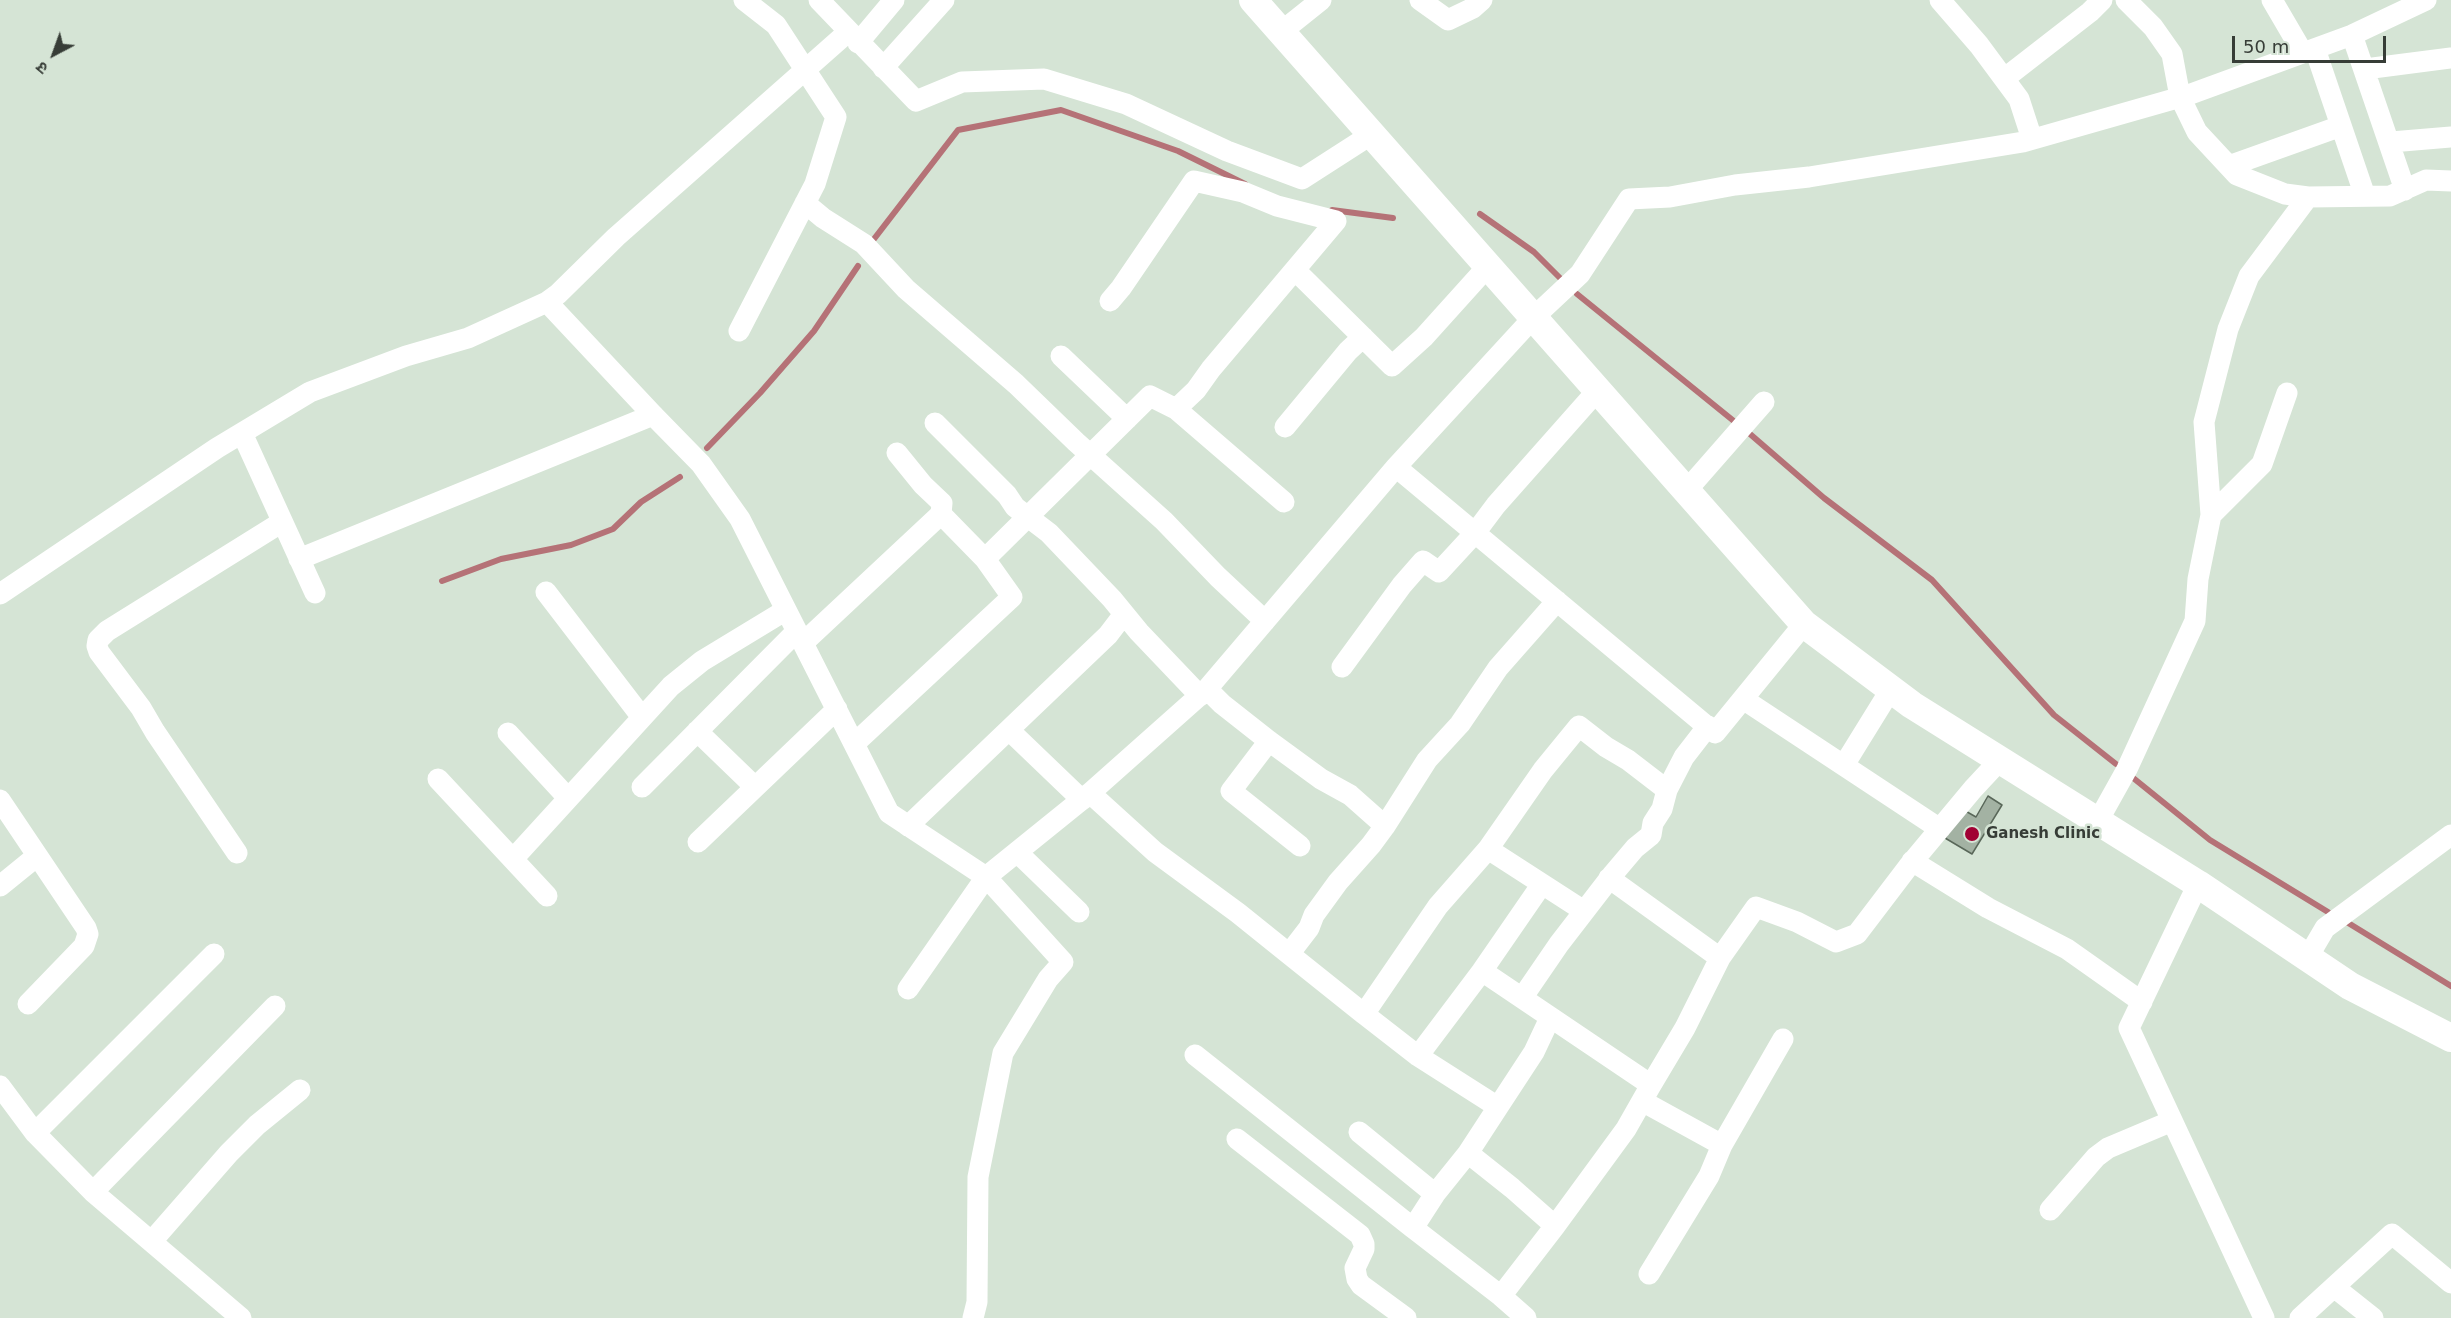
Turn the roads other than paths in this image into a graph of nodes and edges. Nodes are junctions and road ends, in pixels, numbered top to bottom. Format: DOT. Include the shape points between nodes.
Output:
graph roads {
  1 [pos="744,0"];
  2 [pos="819,0"];
  3 [pos="894,0"];
  4 [pos="944,0"];
  5 [pos="1253,0"];
  6 [pos="1321,0"];
  7 [pos="1420,0"];
  8 [pos="1482,0"];
  9 [pos="1940,0"];
  10 [pos="2102,0"];
  11 [pos="2126,0"];
  12 [pos="2272,0"];
  13 [pos="2426,0"];
  14 [pos="1281,32"];
  15 [pos="2352,34"];
  16 [pos="853,38"];
  17 [pos="2309,51"];
  18 [pos="2451,57"];
  19 [pos="883,68"];
  20 [pos="2365,69"];
  21 [pos="806,70"];
  22 [pos="2005,78"];
  23 [pos="2180,97"];
  24 [pos="2341,126"];
  25 [pos="1372,134"];
  26 [pos="2451,137"];
  27 [pos="2032,139"];
  28 [pos="2391,142"];
  29 [pos="2229,166"];
  30 [pos="2451,181"];
  31 [pos="2405,190"];
  32 [pos="2365,196"];
  33 [pos="2308,197"];
  34 [pos="805,203"];
  35 [pos="1488,266"];
  36 [pos="1296,271"];
  37 [pos="1110,300"];
  38 [pos="547,302"];
  39 [pos="1533,318"];
  40 [pos="739,332"];
  41 [pos="1364,337"];
  42 [pos="1061,356"];
  43 [pos="1597,391"];
  44 [pos="2287,393"];
  45 [pos="1764,402"];
  46 [pos="1176,409"];
  47 [pos="652,415"];
  48 [pos="1127,419"];
  49 [pos="935,423"];
  50 [pos="1285,427"];
  51 [pos="242,433"];
  52 [pos="897,453"];
  53 [pos="1091,455"];
  54 [pos="1396,467"];
  55 [pos="1686,491"];
  56 [pos="1284,502"];
  57 [pos="941,514"];
  58 [pos="2211,515"];
  59 [pos="1027,517"];
  60 [pos="282,522"];
  61 [pos="1475,533"];
  62 [pos="985,558"];
  63 [pos="299,560"];
  64 [pos="546,592"];
  65 [pos="0,594"];
  66 [pos="315,594"];
  67 [pos="1557,601"];
  68 [pos="786,610"];
  69 [pos="1124,614"];
  70 [pos="1265,621"];
  71 [pos="1804,624"];
  72 [pos="800,637"];
  73 [pos="1342,667"];
  74 [pos="1891,689"];
  75 [pos="1204,692"];
  76 [pos="1743,699"];
  77 [pos="837,710"];
  78 [pos="642,716"];
  79 [pos="1708,726"];
  80 [pos="1008,730"];
  81 [pos="697,731"];
  82 [pos="508,733"];
  83 [pos="1269,741"];
  84 [pos="854,744"];
  85 [pos="2000,760"];
  86 [pos="1844,765"];
  87 [pos="438,779"];
  88 [pos="642,787"];
  89 [pos="755,787"];
  90 [pos="1667,790"];
  91 [pos="1086,797"];
  92 [pos="568,798"];
  93 [pos="0,801"];
  94 [pos="2098,821"];
  95 [pos="908,826"];
  96 [pos="1384,826"];
  97 [pos="1940,829"];
  98 [pos="2451,835"];
  99 [pos="698,842"];
  100 [pos="1300,846"];
  101 [pos="1488,849"];
  102 [pos="1017,852"];
  103 [pos="237,853"];
  104 [pos="37,856"];
  105 [pos="513,859"];
  106 [pos="1912,861"];
  107 [pos="986,877"];
  108 [pos="1609,878"];
  109 [pos="1542,884"];
  110 [pos="2199,884"];
  111 [pos="0,886"];
  112 [pos="547,896"];
  113 [pos="1584,911"];
  114 [pos="1079,912"];
  115 [pos="214,954"];
  116 [pos="1289,954"];
  117 [pos="2308,957"];
  118 [pos="1720,958"];
  119 [pos="1482,971"];
  120 [pos="908,989"];
  121 [pos="1522,998"];
  122 [pos="2142,1002"];
  123 [pos="27,1004"];
  124 [pos="275,1005"];
  125 [pos="1364,1014"];
  126 [pos="1550,1018"];
  127 [pos="2451,1038"];
  128 [pos="1783,1039"];
  129 [pos="1195,1055"];
  130 [pos="1418,1056"];
  131 [pos="0,1086"];
  132 [pos="300,1090"];
  133 [pos="1646,1093"];
  134 [pos="1497,1107"];
  135 [pos="2172,1122"];
  136 [pos="1359,1132"];
  137 [pos="35,1133"];
  138 [pos="1237,1139"];
  139 [pos="1722,1145"];
  140 [pos="1468,1153"];
  141 [pos="93,1192"];
  142 [pos="1435,1194"];
  143 [pos="2050,1210"];
  144 [pos="1555,1226"];
  145 [pos="1413,1228"];
  146 [pos="152,1241"];
  147 [pos="1649,1274"];
  148 [pos="2451,1283"];
  149 [pos="2334,1287"];
  150 [pos="1501,1296"];
  151 [pos="1524,1317"];
  152 [pos="241,1318"];
  153 [pos="974,1318"];
  154 [pos="1406,1318"];
  155 [pos="2264,1318"];
  156 [pos="2300,1318"];
  157 [pos="2373,1318"];
  1 -- 21 [label="street" via="776,25"];
  2 -- 16 [label="street"];
  3 -- 16 [label="street"];
  4 -- 19 [label="street"];
  5 -- 14 [label="street"];
  6 -- 14 [label="street"];
  7 -- 8 [label="street" via="1448,20"];
  9 -- 22 [label="street"];
  10 -- 22 [label="street"];
  11 -- 23 [label="street" via="2153,27 2172,54"];
  12 -- 17 [label="street"];
  13 -- 15 [label="street"];
  14 -- 25 [label="street"];
  15 -- 17 [label="street"];
  15 -- 20 [label="street"];
  16 -- 19 [label="street"];
  16 -- 21 [label="street"];
  17 -- 23 [label="street"];
  17 -- 24 [label="street"];
  18 -- 20 [label="street"];
  19 -- 25 [label="street" via="916,101 962,81 1044,79 1126,104 1227,151 1302,179"];
  20 -- 28 [label="street"];
  21 -- 34 [label="street" via="836,117"];
  21 -- 38 [label="street"];
  22 -- 27 [label="street" via="2019,99"];
  23 -- 27 [label="street"];
  23 -- 29 [label="street" via="2197,132"];
  24 -- 29 [label="street"];
  24 -- 32 [label="street"];
  25 -- 35 [label="street"];
  26 -- 28 [label="street"];
  27 -- 39 [label="street" via="1809,177 1629,199 1580,274"];
  28 -- 31 [label="street"];
  29 -- 33 [label="street" via="2237,175 2285,194"];
  30 -- 31 [label="street" via="2426,180"];
  31 -- 32 [label="street" via="2390,196"];
  32 -- 33 [label="street"];
  33 -- 58 [label="street" via="2249,276 2228,329 2204,422"];
  34 -- 40 [label="street"];
  34 -- 53 [label="street" via="864,244 906,289"];
  35 -- 39 [label="street"];
  35 -- 41 [label="street" via="1424,337 1392,366"];
  36 -- 37 [label="street" via="1336,221 1194,181"];
  36 -- 41 [label="street"];
  36 -- 46 [label="street"];
  38 -- 47 [label="street"];
  38 -- 51 [label="street" via="468,338 406,356 310,392"];
  39 -- 43 [label="street"];
  39 -- 54 [label="street"];
  41 -- 50 [label="street"];
  42 -- 48 [label="street"];
  43 -- 55 [label="street"];
  43 -- 61 [label="street"];
  44 -- 58 [label="street" via="2262,464"];
  45 -- 55 [label="street"];
  46 -- 48 [label="street" via="1150,396"];
  46 -- 56 [label="street"];
  47 -- 63 [label="street"];
  47 -- 68 [label="street" via="701,464 740,519"];
  48 -- 53 [label="street"];
  49 -- 59 [label="street"];
  51 -- 60 [label="street"];
  51 -- 65 [label="street"];
  52 -- 57 [label="street" via="942,502"];
  53 -- 59 [label="street"];
  53 -- 70 [label="street"];
  54 -- 61 [label="street"];
  54 -- 70 [label="street"];
  55 -- 71 [label="street"];
  57 -- 62 [label="street"];
  57 -- 72 [label="street"];
  58 -- 94 [label="street" via="2198,579 2195,621 2127,769"];
  59 -- 62 [label="street"];
  59 -- 69 [label="street" via="1049,533"];
  60 -- 63 [label="street"];
  60 -- 103 [label="street" via="101,637 97,646"];
  61 -- 67 [label="street"];
  61 -- 73 [label="street" via="1439,572 1423,561"];
  62 -- 84 [label="street" via="1012,597"];
  63 -- 66 [label="street"];
  64 -- 78 [label="street"];
  67 -- 79 [label="street"];
  67 -- 96 [label="street" via="1498,668 1460,724 1427,760"];
  68 -- 72 [label="street"];
  68 -- 78 [label="street" via="687,671"];
  69 -- 75 [label="street"];
  69 -- 80 [label="street" via="1108,635"];
  70 -- 75 [label="street"];
  71 -- 74 [label="street"];
  71 -- 76 [label="street"];
  72 -- 77 [label="street"];
  72 -- 81 [label="street"];
  74 -- 85 [label="street"];
  74 -- 86 [label="street"];
  75 -- 83 [label="street"];
  75 -- 91 [label="street"];
  76 -- 79 [label="street" via="1715,733"];
  76 -- 86 [label="street"];
  77 -- 84 [label="street"];
  77 -- 89 [label="street"];
  78 -- 92 [label="street"];
  79 -- 90 [label="street" via="1684,757"];
  80 -- 91 [label="street"];
  80 -- 95 [label="street"];
  81 -- 88 [label="street"];
  81 -- 89 [label="street"];
  82 -- 92 [label="street"];
  83 -- 96 [label="street" via="1350,795"];
  83 -- 100 [label="street" via="1231,791"];
  84 -- 95 [label="street" via="889,813"];
  85 -- 94 [label="street"];
  85 -- 97 [label="street"];
  86 -- 97 [label="street"];
  87 -- 105 [label="street"];
  89 -- 99 [label="street"];
  90 -- 101 [label="street" via="1579,726"];
  90 -- 108 [label="street" via="1651,835"];
  91 -- 102 [label="street"];
  91 -- 116 [label="street"];
  92 -- 105 [label="street"];
  93 -- 104 [label="street"];
  94 -- 110 [label="street"];
  95 -- 107 [label="street"];
  96 -- 116 [label="street" via="1314,915"];
  97 -- 106 [label="street"];
  98 -- 117 [label="street" via="2325,928"];
  101 -- 109 [label="street"];
  101 -- 125 [label="street" via="1438,906"];
  102 -- 107 [label="street"];
  102 -- 114 [label="street"];
  104 -- 111 [label="street"];
  104 -- 123 [label="street" via="88,934 84,946"];
  105 -- 112 [label="street"];
  106 -- 118 [label="street" via="1857,934 1836,942 1756,907"];
  106 -- 122 [label="street" via="2067,950"];
  107 -- 120 [label="street"];
  107 -- 153 [label="street" via="1063,962 1048,979 1003,1053 978,1177"];
  108 -- 113 [label="street"];
  108 -- 118 [label="street"];
  109 -- 113 [label="street"];
  109 -- 119 [label="street"];
  110 -- 117 [label="street"];
  110 -- 122 [label="street"];
  113 -- 121 [label="street"];
  115 -- 137 [label="street"];
  116 -- 125 [label="street"];
  117 -- 127 [label="street" via="2350,986"];
  118 -- 133 [label="street"];
  119 -- 121 [label="street"];
  119 -- 130 [label="street"];
  121 -- 126 [label="street"];
  122 -- 135 [label="street" via="2130,1028"];
  124 -- 141 [label="street"];
  125 -- 130 [label="street"];
  126 -- 133 [label="street"];
  126 -- 134 [label="street" via="1534,1052"];
  128 -- 139 [label="street"];
  129 -- 145 [label="street"];
  130 -- 134 [label="street"];
  131 -- 137 [label="street"];
  132 -- 146 [label="street" via="229,1153"];
  133 -- 139 [label="street"];
  133 -- 144 [label="street" via="1620,1138"];
  134 -- 140 [label="street"];
  135 -- 143 [label="street" via="2108,1148"];
  135 -- 155 [label="street"];
  136 -- 142 [label="street"];
  137 -- 141 [label="street"];
  138 -- 154 [label="street" via="1360,1235 1364,1244 1355,1269 1357,1279"];
  139 -- 147 [label="street" via="1709,1176"];
  140 -- 142 [label="street"];
  140 -- 144 [label="street"];
  141 -- 146 [label="street"];
  142 -- 145 [label="street"];
  144 -- 150 [label="street"];
  145 -- 150 [label="street"];
  146 -- 152 [label="street"];
  148 -- 149 [label="street" via="2392,1234"];
  149 -- 156 [label="street"];
  149 -- 157 [label="street"];
  150 -- 151 [label="street"];
}
